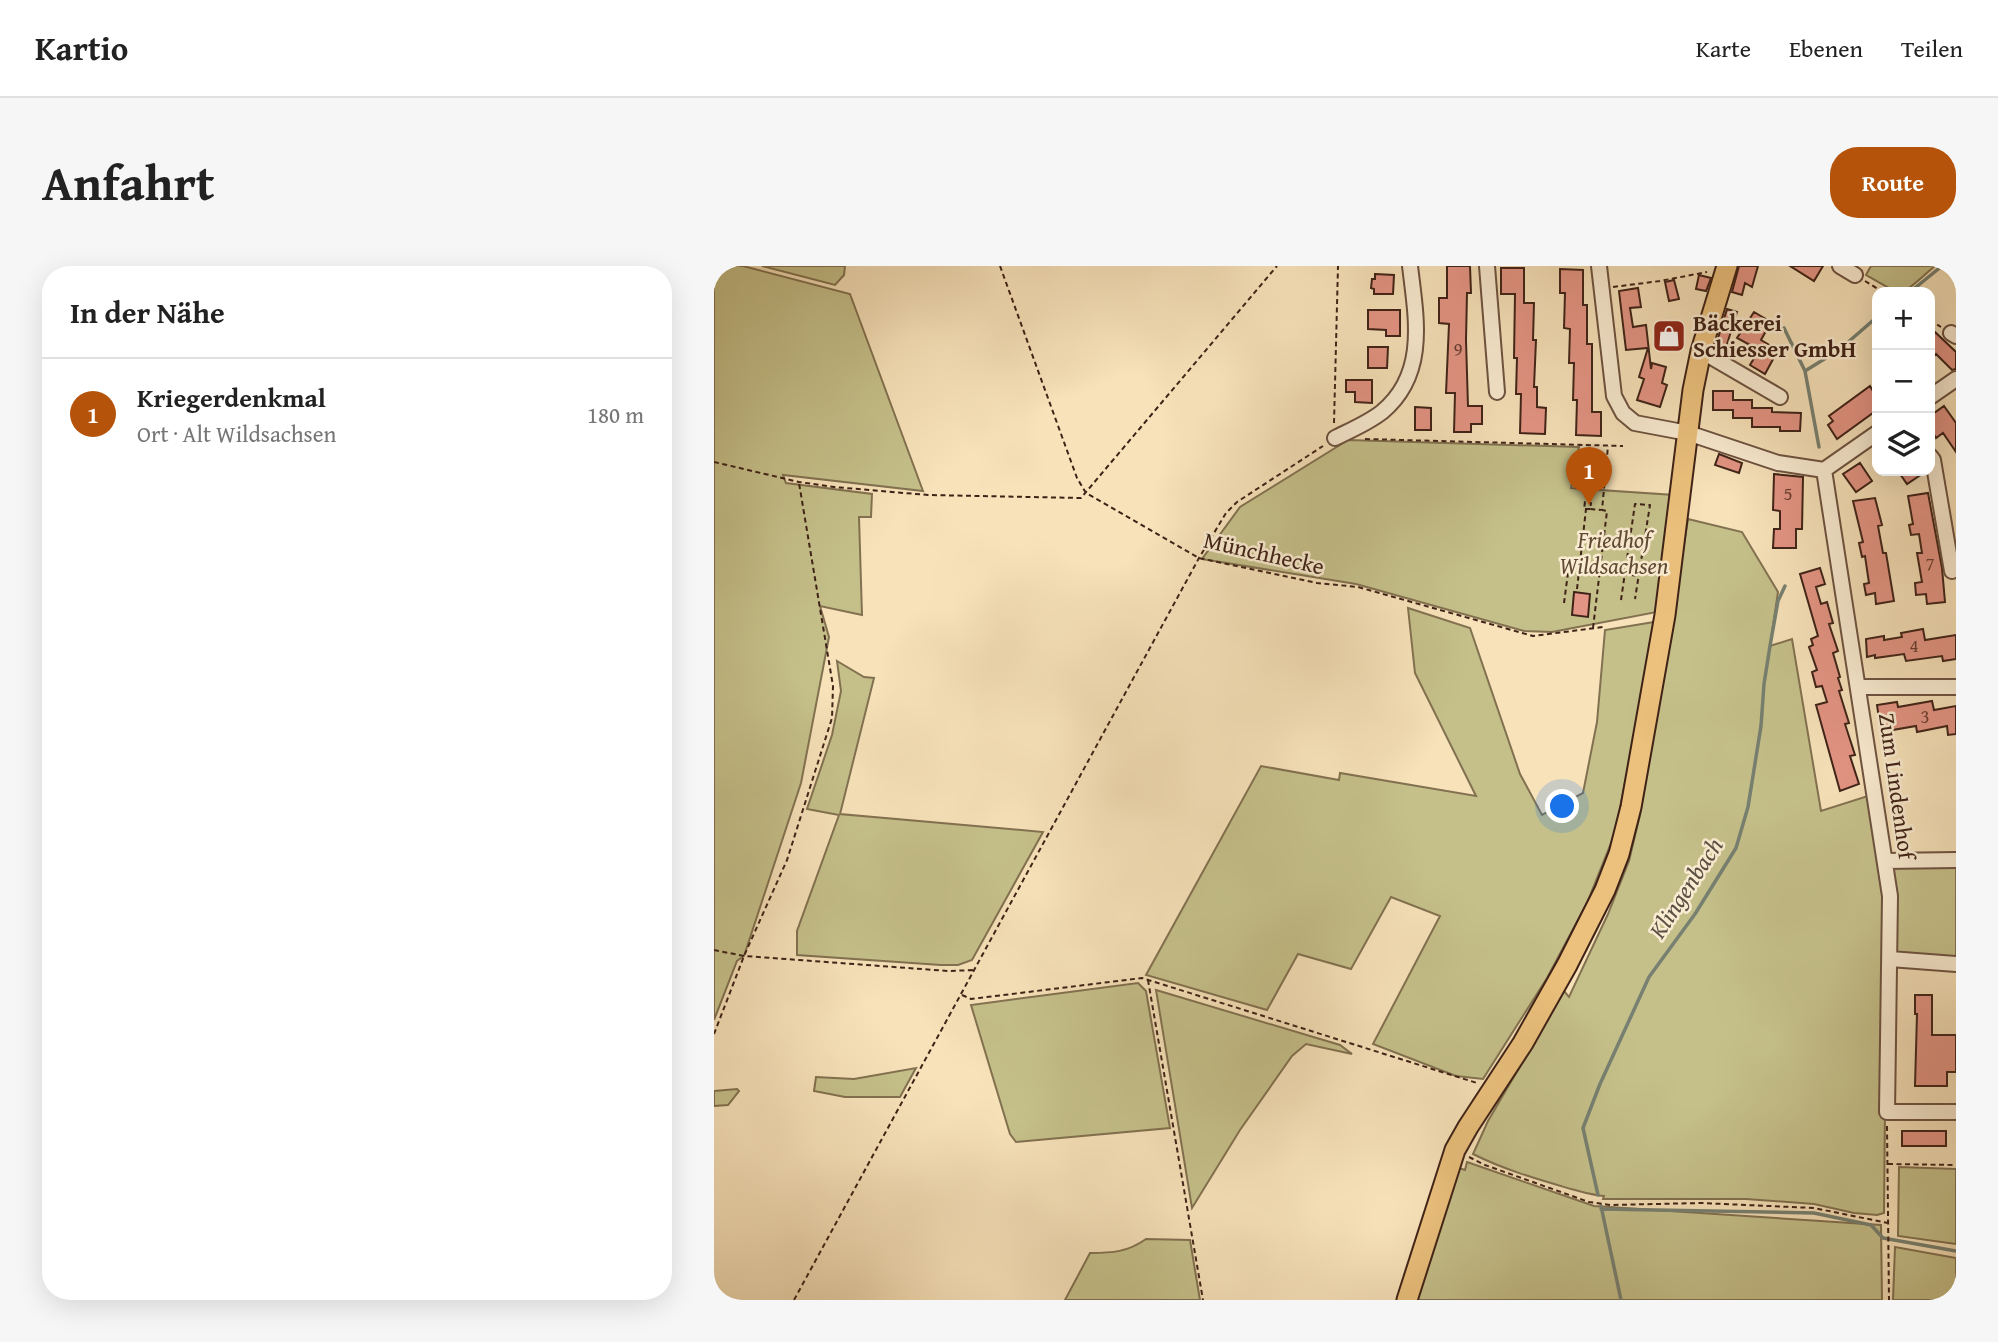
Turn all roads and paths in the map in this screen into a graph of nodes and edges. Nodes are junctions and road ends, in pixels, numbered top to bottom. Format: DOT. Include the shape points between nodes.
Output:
graph roads {
  1 [pos="1000,266"];
  2 [pos="1277,266"];
  3 [pos="1338,266"];
  4 [pos="1410,266"];
  5 [pos="1487,266"];
  6 [pos="1599,266"];
  7 [pos="1840,266"];
  8 [pos="1727,267"];
  9 [pos="1855,275"];
  10 [pos="1875,287"];
  11 [pos="1601,288"];
  12 [pos="1701,351"];
  13 [pos="1956,379"];
  14 [pos="1497,392"];
  15 [pos="1935,394"];
  16 [pos="1780,397"];
  17 [pos="1688,433"];
  18 [pos="1872,436"];
  19 [pos="1335,438"];
  20 [pos="1362,439"];
  21 [pos="1608,445"];
  22 [pos="1623,446"];
  23 [pos="714,462"];
  24 [pos="1824,470"];
  25 [pos="1935,472"];
  26 [pos="799,482"];
  27 [pos="1086,493"];
  28 [pos="1586,509"];
  29 [pos="1590,509"];
  30 [pos="1602,510"];
  31 [pos="1199,558"];
  32 [pos="1580,567"];
  33 [pos="1599,570"];
  34 [pos="1952,571"];
  35 [pos="1568,573"];
  36 [pos="1624,574"];
  37 [pos="1638,576"];
  38 [pos="1577,589"];
  39 [pos="1635,598"];
  40 [pos="1621,600"];
  41 [pos="1564,603"];
  42 [pos="1603,627"];
  43 [pos="1592,629"];
  44 [pos="1859,687"];
  45 [pos="1956,687"];
  46 [pos="1956,860"];
  47 [pos="1885,861"];
  48 [pos="714,950"];
  49 [pos="744,956"];
  50 [pos="1890,959"];
  51 [pos="1956,964"];
  52 [pos="975,970"];
  53 [pos="1149,980"];
  54 [pos="961,994"];
  55 [pos="714,1034"];
  56 [pos="1495,1086"];
  57 [pos="1887,1112"];
  58 [pos="1956,1112"];
  59 [pos="1455,1150"];
  60 [pos="1888,1164"];
  61 [pos="1956,1165"];
  62 [pos="1888,1223"];
  63 [pos="794,1300"];
  64 [pos="1203,1300"];
  65 [pos="1408,1300"];
  66 [pos="1889,1300"];
  1 -- 27 [label="path"];
  2 -- 27 [label="path"];
  3 -- 19 [label="path"];
  4 -- 19 [label="street" via="1417,331 1409,376 1381,412"];
  5 -- 14 [label="street"];
  6 -- 11 [label="street"];
  7 -- 9 [label="street"];
  8 -- 11 [label="path"];
  8 -- 12 [label="main road"];
  9 -- 10 [label="path"];
  11 -- 17 [label="street" via="1614,396 1623,414 1635,423"];
  12 -- 16 [label="street"];
  12 -- 17 [label="main road"];
  13 -- 15 [label="street"];
  17 -- 24 [label="street" via="1778,463"];
  17 -- 56 [label="main road" via="1665,615 1619,854 1567,965"];
  18 -- 24 [label="street"];
  19 -- 31 [label="path" via="1237,502"];
  20 -- 21 [label="path"];
  21 -- 22 [label="path"];
  21 -- 30 [label="path"];
  23 -- 26 [label="path"];
  24 -- 44 [label="street, Zum Lindenhof"];
  25 -- 34 [label="street"];
  26 -- 27 [label="path" via="928,495 1081,498"];
  26 -- 49 [label="path" via="833,685 832,718 787,860"];
  27 -- 31 [label="path, Münchhecke"];
  28 -- 29 [label="path"];
  28 -- 29 [label="path" via="1585,502 1591,503"];
  28 -- 32 [label="path"];
  29 -- 30 [label="path"];
  30 -- 33 [label="path" via="1607,511"];
  31 -- 43 [label="path, Münchhecke" via="1358,587 1533,636"];
  31 -- 52 [label="path"];
  32 -- 33 [label="path"];
  32 -- 38 [label="path"];
  33 -- 36 [label="path"];
  33 -- 43 [label="path"];
  35 -- 41 [label="path"];
  36 -- 37 [label="path"];
  36 -- 37 [label="path" via="1635,504 1650,505"];
  36 -- 40 [label="path"];
  37 -- 39 [label="path"];
  42 -- 43 [label="path, Münchhecke"];
  44 -- 45 [label="street"];
  44 -- 47 [label="street, Zum Lindenhof"];
  46 -- 47 [label="street"];
  47 -- 50 [label="street, Zum Lindenhof"];
  48 -- 49 [label="path"];
  49 -- 52 [label="path"];
  49 -- 55 [label="path"];
  50 -- 51 [label="street"];
  50 -- 57 [label="street, Zum Lindenhof"];
  52 -- 54 [label="path"];
  53 -- 54 [label="path" via="971,999"];
  53 -- 56 [label="path"];
  53 -- 64 [label="path"];
  54 -- 63 [label="path"];
  56 -- 59 [label="main road"];
  57 -- 58 [label="street"];
  57 -- 60 [label="path"];
  59 -- 62 [label="path" via="1590,1202 1814,1208"];
  59 -- 65 [label="main road"];
  60 -- 61 [label="path"];
  60 -- 62 [label="path"];
  62 -- 66 [label="path"];
}
